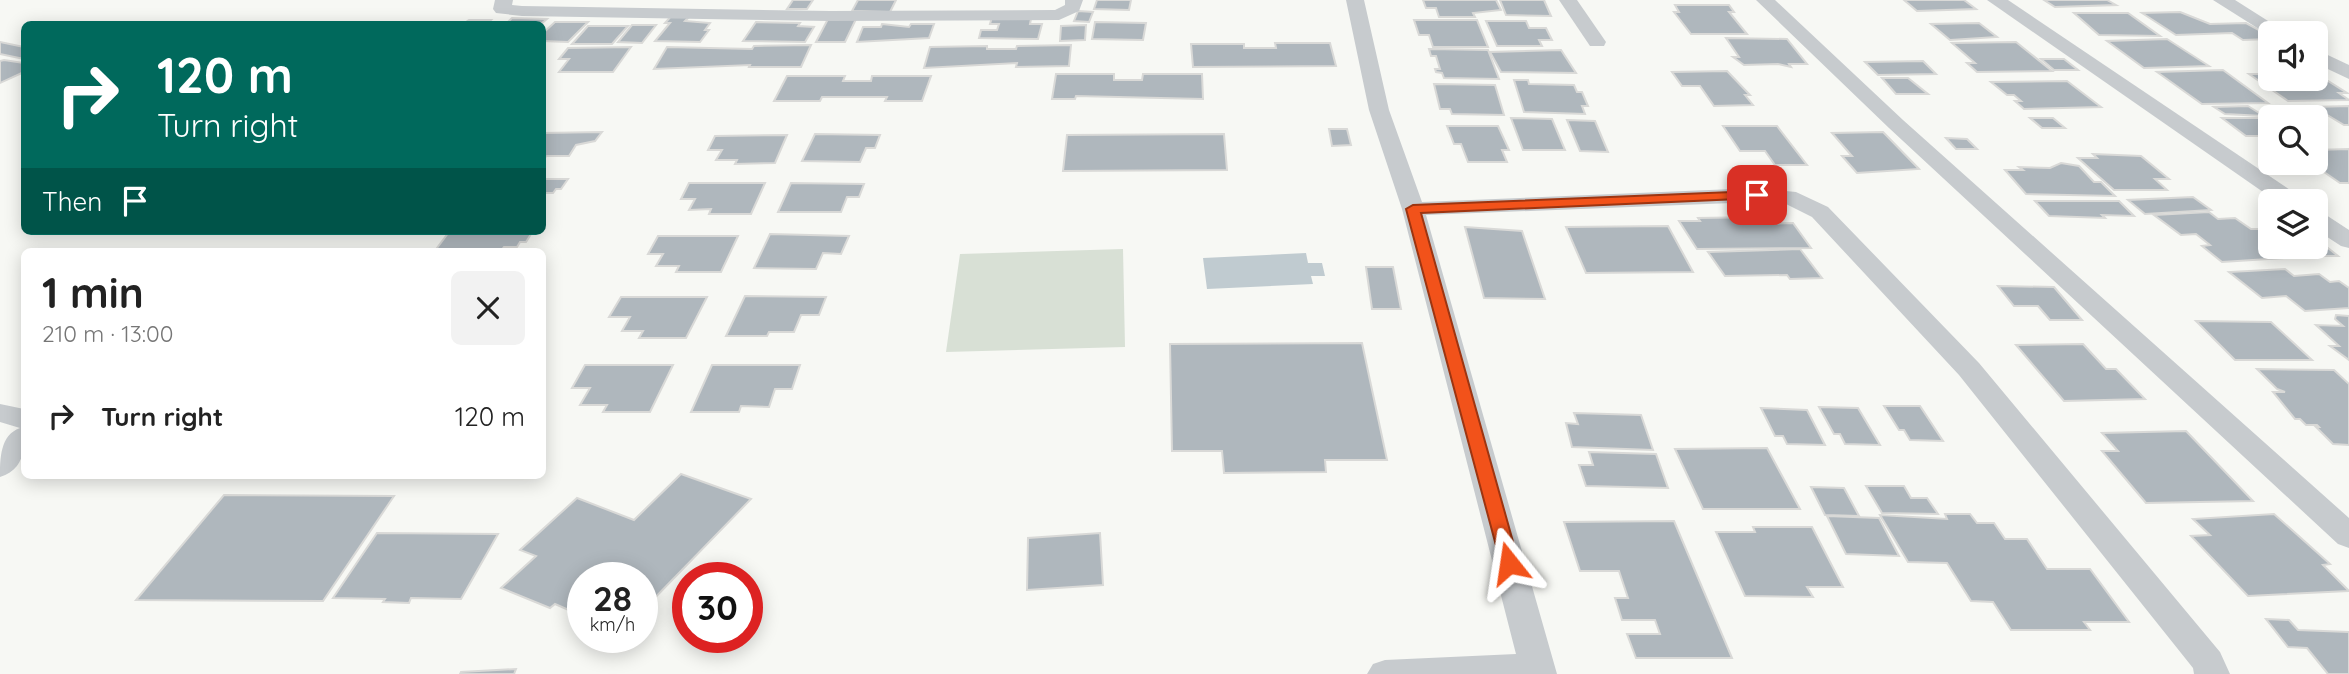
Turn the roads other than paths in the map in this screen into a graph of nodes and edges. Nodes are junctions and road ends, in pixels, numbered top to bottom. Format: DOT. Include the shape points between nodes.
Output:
graph roads {
  1 [pos="503,0"];
  2 [pos="1074,0"];
  3 [pos="1355,0"];
  4 [pos="1568,0"];
  5 [pos="1765,0"];
  6 [pos="1996,0"];
  7 [pos="2222,0"];
  8 [pos="2258,21"];
  9 [pos="1597,43"];
  10 [pos="2328,62"];
  11 [pos="2349,73"];
  12 [pos="2273,189"];
  13 [pos="1413,209"];
  14 [pos="2328,227"];
  15 [pos="2349,241"];
  16 [pos="0,413"];
  17 [pos="21,419"];
  18 [pos="21,441"];
  19 [pos="0,467"];
  20 [pos="2349,536"];
  21 [pos="1538,671"];
  22 [pos="1385,674"];
  23 [pos="2211,674"];
  1 -- 2 [label="street" via="502,9 522,11 830,16 1059,15 1073,7"];
  3 -- 13 [label="street" via="1379,110"];
  4 -- 9 [label="street"];
  5 -- 20 [label="street"];
  6 -- 12 [label="street"];
  7 -- 8 [label="street"];
  10 -- 11 [label="street"];
  13 -- 21 [label="street"];
  13 -- 23 [label="street" via="1757,195 1788,197 1820,212 1969,369 2208,662"];
  14 -- 15 [label="street"];
  16 -- 17 [label="street"];
  18 -- 19 [label="street"];
  21 -- 22 [label="street"];
}
